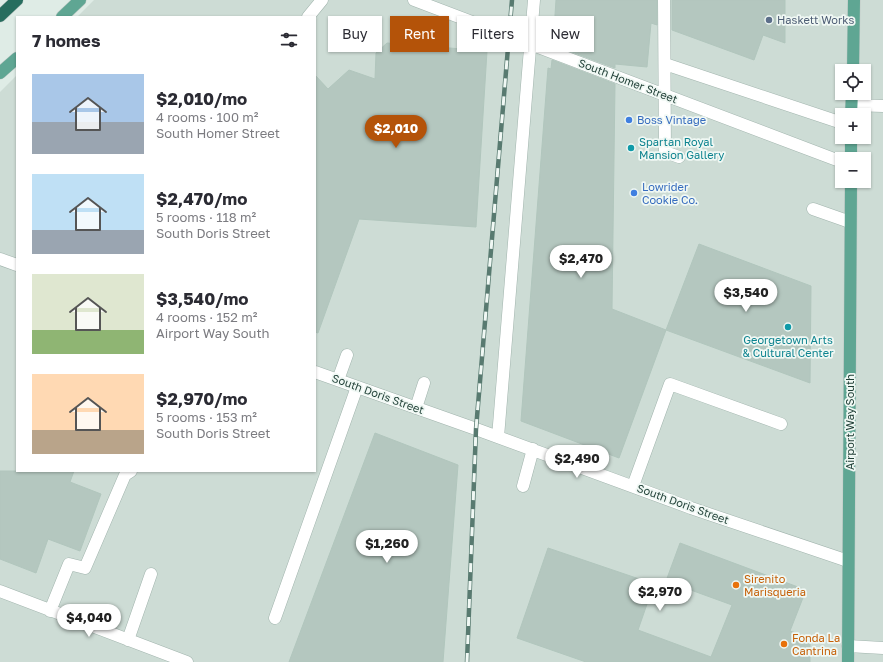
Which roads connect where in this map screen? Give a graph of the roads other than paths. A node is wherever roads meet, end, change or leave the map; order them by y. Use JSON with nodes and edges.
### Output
{"nodes":[{"id":1,"x":17,"y":0,"type":"edge"},
{"id":2,"x":80,"y":0,"type":"edge"},
{"id":3,"x":322,"y":0,"type":"edge"},
{"id":4,"x":414,"y":0,"type":"edge"},
{"id":5,"x":534,"y":0,"type":"edge"},
{"id":6,"x":664,"y":0,"type":"edge"},
{"id":7,"x":854,"y":0,"type":"edge"},
{"id":8,"x":0,"y":16,"type":"edge"},
{"id":9,"x":63,"y":16,"type":"edge"},
{"id":10,"x":309,"y":16,"type":"edge"},
{"id":11,"x":531,"y":44,"type":"junction"},
{"id":12,"x":16,"y":59,"type":"edge"},
{"id":13,"x":665,"y":64,"type":"junction"},
{"id":14,"x":852,"y":64,"type":"edge"},
{"id":15,"x":0,"y":73,"type":"edge"},
{"id":16,"x":665,"y":95,"type":"junction"},
{"id":17,"x":852,"y":104,"type":"edge"},
{"id":18,"x":883,"y":106,"type":"edge"},
{"id":19,"x":835,"y":121,"type":"edge"},
{"id":20,"x":679,"y":158,"type":"dead end"},
{"id":21,"x":835,"y":159,"type":"edge"},
{"id":22,"x":850,"y":188,"type":"edge"},
{"id":23,"x":813,"y":209,"type":"dead end"},
{"id":24,"x":850,"y":222,"type":"junction"},
{"id":25,"x":0,"y":259,"type":"edge"},
{"id":26,"x":16,"y":265,"type":"edge"},
{"id":27,"x":347,"y":355,"type":"dead end"},
{"id":28,"x":316,"y":372,"type":"edge"},
{"id":29,"x":338,"y":380,"type":"junction"},
{"id":30,"x":424,"y":383,"type":"dead end"},
{"id":31,"x":357,"y":386,"type":"junction"},
{"id":32,"x":416,"y":408,"type":"junction"},
{"id":33,"x":781,"y":424,"type":"dead end"},
{"id":34,"x":498,"y":437,"type":"junction"},
{"id":35,"x":533,"y":449,"type":"junction"},
{"id":36,"x":130,"y":472,"type":"edge"},
{"id":37,"x":523,"y":486,"type":"dead end"},
{"id":38,"x":633,"y":486,"type":"junction"},
{"id":39,"x":848,"y":561,"type":"junction"},
{"id":40,"x":151,"y":574,"type":"dead end"},
{"id":41,"x":0,"y":591,"type":"edge"},
{"id":42,"x":50,"y":610,"type":"junction"},
{"id":43,"x":275,"y":618,"type":"dead end"},
{"id":44,"x":128,"y":640,"type":"junction"},
{"id":45,"x":848,"y":646,"type":"junction"},
{"id":46,"x":883,"y":648,"type":"edge"},
{"id":47,"x":187,"y":662,"type":"edge"},
{"id":48,"x":848,"y":662,"type":"edge"}],
"edges":[{"from":1,"to":8,"type":"highway"},
{"from":2,"to":9,"type":"main road"},
{"from":3,"to":10,"type":"street"},
{"from":4,"to":11,"type":"street","name":"South Homer Street"},
{"from":5,"to":11,"type":"street"},
{"from":6,"to":13,"type":"street"},
{"from":7,"to":14,"type":"main road"},
{"from":11,"to":16,"type":"street","name":"South Homer Street"},
{"from":11,"to":34,"type":"street"},
{"from":12,"to":15,"type":"main road"},
{"from":13,"to":16,"type":"street"},
{"from":13,"to":19,"type":"street"},
{"from":16,"to":20,"type":"street"},
{"from":16,"to":21,"type":"street","name":"South Homer Street"},
{"from":17,"to":18,"type":"street"},
{"from":22,"to":24,"type":"main road","name":"Airport Way South"},
{"from":23,"to":24,"type":"street"},
{"from":24,"to":39,"type":"main road","name":"Airport Way South"},
{"from":25,"to":26,"type":"street"},
{"from":27,"to":29,"type":"street"},
{"from":28,"to":29,"type":"street","name":"South Doris Street"},
{"from":29,"to":31,"type":"street","name":"South Doris Street"},
{"from":30,"to":32,"type":"street"},
{"from":31,"to":32,"type":"street","name":"South Doris Street"},
{"from":31,"to":43,"type":"street"},
{"from":32,"to":34,"type":"street","name":"South Doris Street"},
{"from":33,"to":38,"type":"street"},
{"from":34,"to":35,"type":"street","name":"South Doris Street"},
{"from":35,"to":37,"type":"street"},
{"from":35,"to":38,"type":"street","name":"South Doris Street"},
{"from":36,"to":42,"type":"street"},
{"from":38,"to":39,"type":"street","name":"South Doris Street"},
{"from":39,"to":45,"type":"main road","name":"Airport Way South"},
{"from":40,"to":44,"type":"street"},
{"from":41,"to":42,"type":"street"},
{"from":42,"to":44,"type":"street"},
{"from":44,"to":47,"type":"street"},
{"from":45,"to":46,"type":"street"},
{"from":45,"to":48,"type":"main road","name":"Airport Way South"}]}
